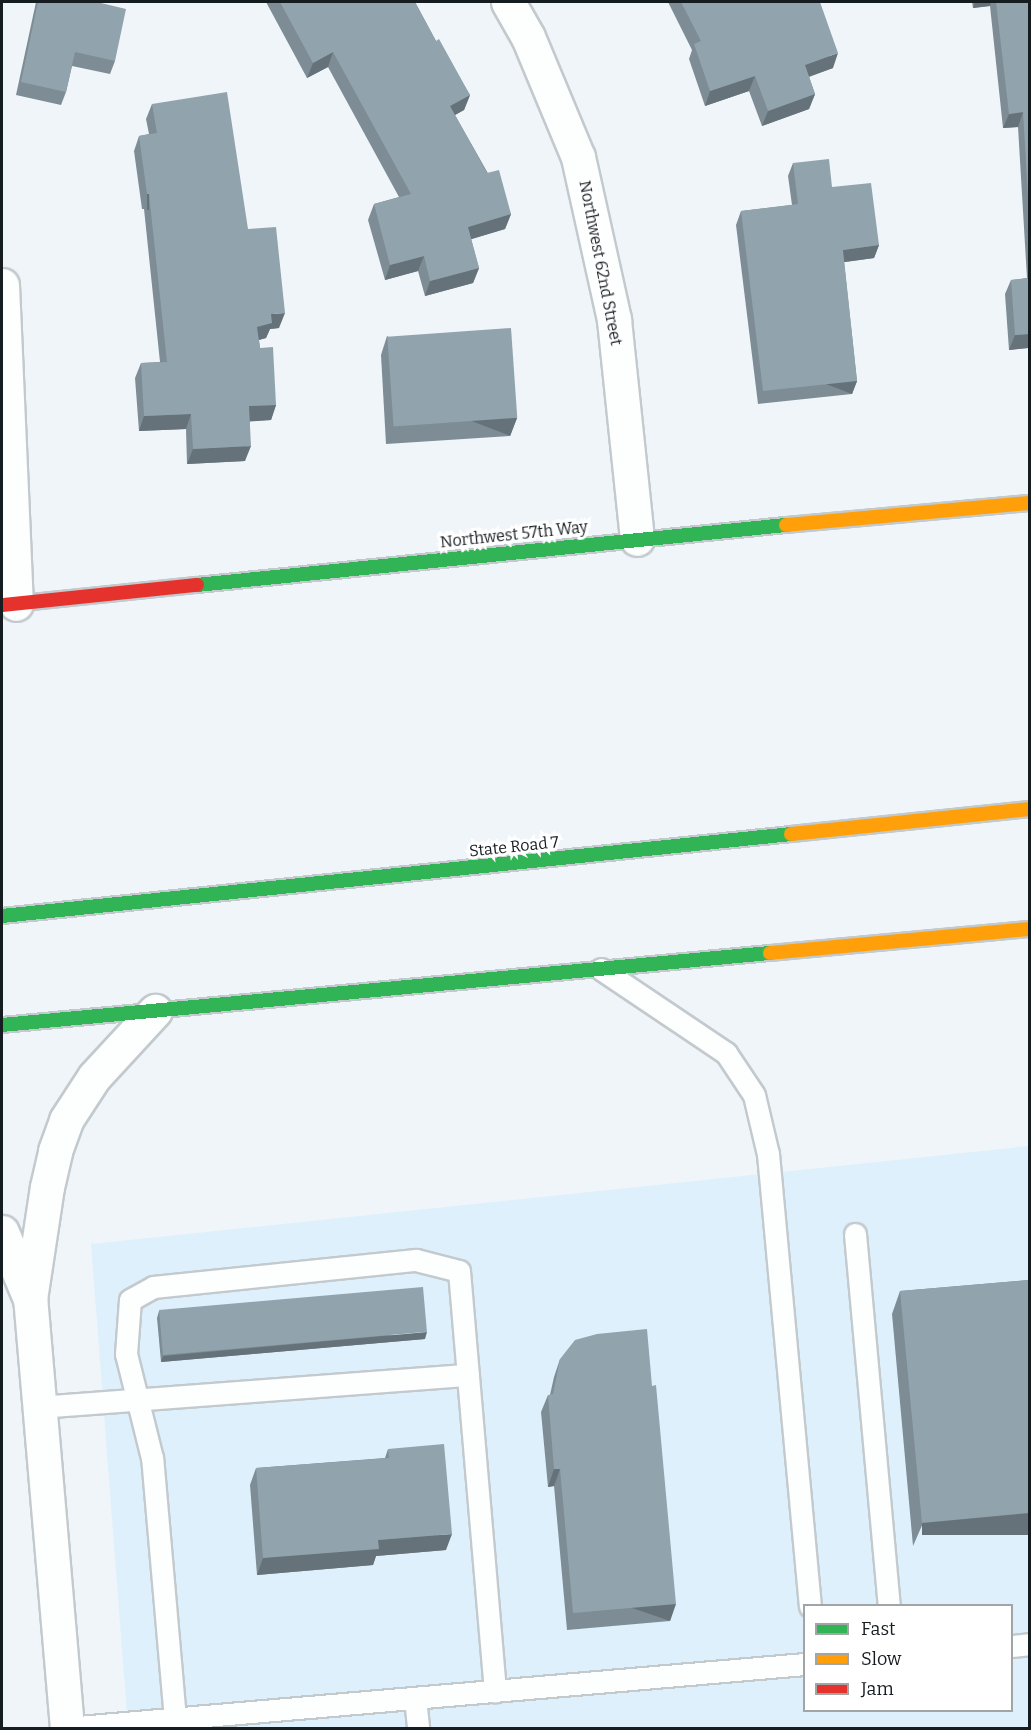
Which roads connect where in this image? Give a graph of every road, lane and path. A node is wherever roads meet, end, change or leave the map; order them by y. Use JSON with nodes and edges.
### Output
{"nodes":[{"id":1,"x":508,"y":2,"type":"edge"},
{"id":2,"x":2,"y":285,"type":"edge"},
{"id":3,"x":1029,"y":502,"type":"edge"},
{"id":4,"x":637,"y":539,"type":"junction"},
{"id":5,"x":9,"y":605,"type":"edge"},
{"id":6,"x":1029,"y":809,"type":"edge"},
{"id":7,"x":2,"y":916,"type":"edge"},
{"id":8,"x":1029,"y":929,"type":"edge"},
{"id":9,"x":601,"y":969,"type":"junction"},
{"id":10,"x":155,"y":1011,"type":"junction"},
{"id":11,"x":2,"y":1025,"type":"edge"},
{"id":12,"x":2,"y":1232,"type":"edge"},
{"id":13,"x":855,"y":1234,"type":"dead end"},
{"id":14,"x":30,"y":1299,"type":"junction"},
{"id":15,"x":468,"y":1376,"type":"junction"},
{"id":16,"x":137,"y":1400,"type":"junction"},
{"id":17,"x":39,"y":1407,"type":"junction"},
{"id":18,"x":810,"y":1604,"type":"edge"},
{"id":19,"x":889,"y":1604,"type":"edge"},
{"id":20,"x":1029,"y":1644,"type":"edge"},
{"id":21,"x":1013,"y":1646,"type":"edge"},
{"id":22,"x":803,"y":1664,"type":"edge"},
{"id":23,"x":495,"y":1691,"type":"junction"},
{"id":24,"x":415,"y":1698,"type":"junction"},
{"id":25,"x":175,"y":1719,"type":"junction"},
{"id":26,"x":67,"y":1728,"type":"edge"},
{"id":27,"x":418,"y":1728,"type":"edge"}],
"edges":[{"from":1,"to":4,"type":"street","name":"Northwest 62nd Street"},
{"from":2,"to":5,"type":"street"},
{"from":3,"to":4,"type":"main road","name":"Northwest 57th Way"},
{"from":4,"to":5,"type":"main road","name":"Northwest 57th Way"},
{"from":6,"to":7,"type":"main road","name":"State Road 7"},
{"from":8,"to":9,"type":"main road"},
{"from":9,"to":10,"type":"main road"},
{"from":9,"to":18,"type":"lane"},
{"from":10,"to":11,"type":"main road"},
{"from":10,"to":14,"type":"street"},
{"from":12,"to":14,"type":"street"},
{"from":13,"to":19,"type":"lane"},
{"from":14,"to":17,"type":"street"},
{"from":15,"to":16,"type":"lane"},
{"from":15,"to":16,"type":"lane"},
{"from":15,"to":23,"type":"lane"},
{"from":16,"to":17,"type":"lane"},
{"from":16,"to":25,"type":"lane"},
{"from":17,"to":26,"type":"street"},
{"from":20,"to":21,"type":"lane"},
{"from":22,"to":23,"type":"lane"},
{"from":23,"to":24,"type":"lane"},
{"from":24,"to":25,"type":"lane"},
{"from":24,"to":27,"type":"lane"},
{"from":25,"to":26,"type":"lane"}]}
